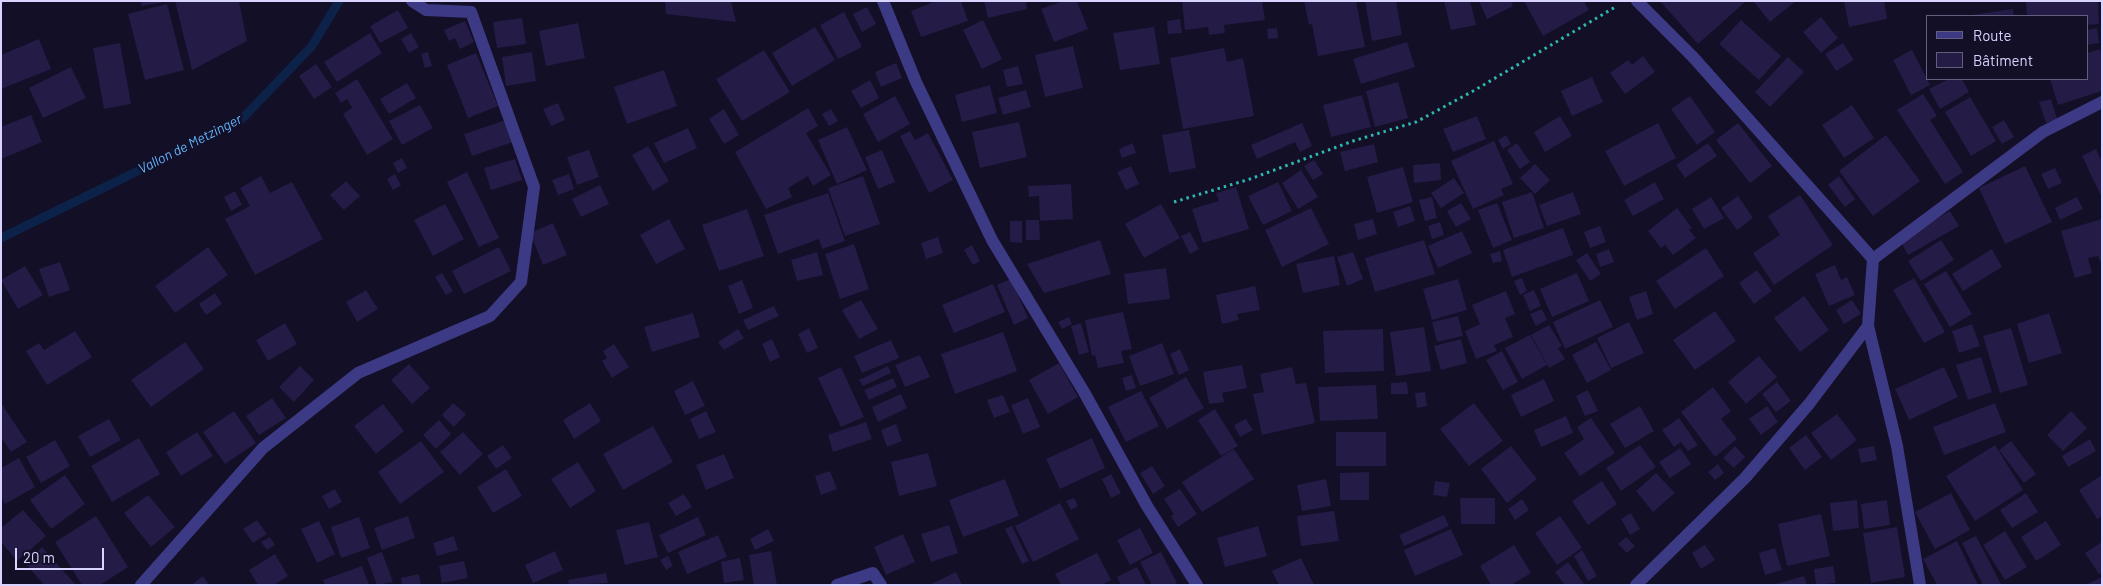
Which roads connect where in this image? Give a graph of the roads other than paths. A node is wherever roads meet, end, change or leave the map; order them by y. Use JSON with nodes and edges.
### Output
{"nodes":[{"id":1,"x":412,"y":1,"type":"edge"},
{"id":2,"x":883,"y":1,"type":"edge"},
{"id":3,"x":1637,"y":1,"type":"edge"},
{"id":4,"x":2102,"y":102,"type":"edge"},
{"id":5,"x":1874,"y":258,"type":"junction"},
{"id":6,"x":1868,"y":326,"type":"junction"},
{"id":7,"x":141,"y":585,"type":"edge"},
{"id":8,"x":837,"y":585,"type":"edge"},
{"id":9,"x":881,"y":585,"type":"edge"},
{"id":10,"x":1197,"y":585,"type":"edge"},
{"id":11,"x":1636,"y":585,"type":"edge"},
{"id":12,"x":1920,"y":585,"type":"edge"}],
"edges":[{"from":1,"to":7,"type":"street"},
{"from":2,"to":10,"type":"street"},
{"from":3,"to":5,"type":"street"},
{"from":4,"to":5,"type":"street"},
{"from":5,"to":6,"type":"street"},
{"from":6,"to":11,"type":"street"},
{"from":6,"to":12,"type":"street"},
{"from":8,"to":9,"type":"street"}]}
